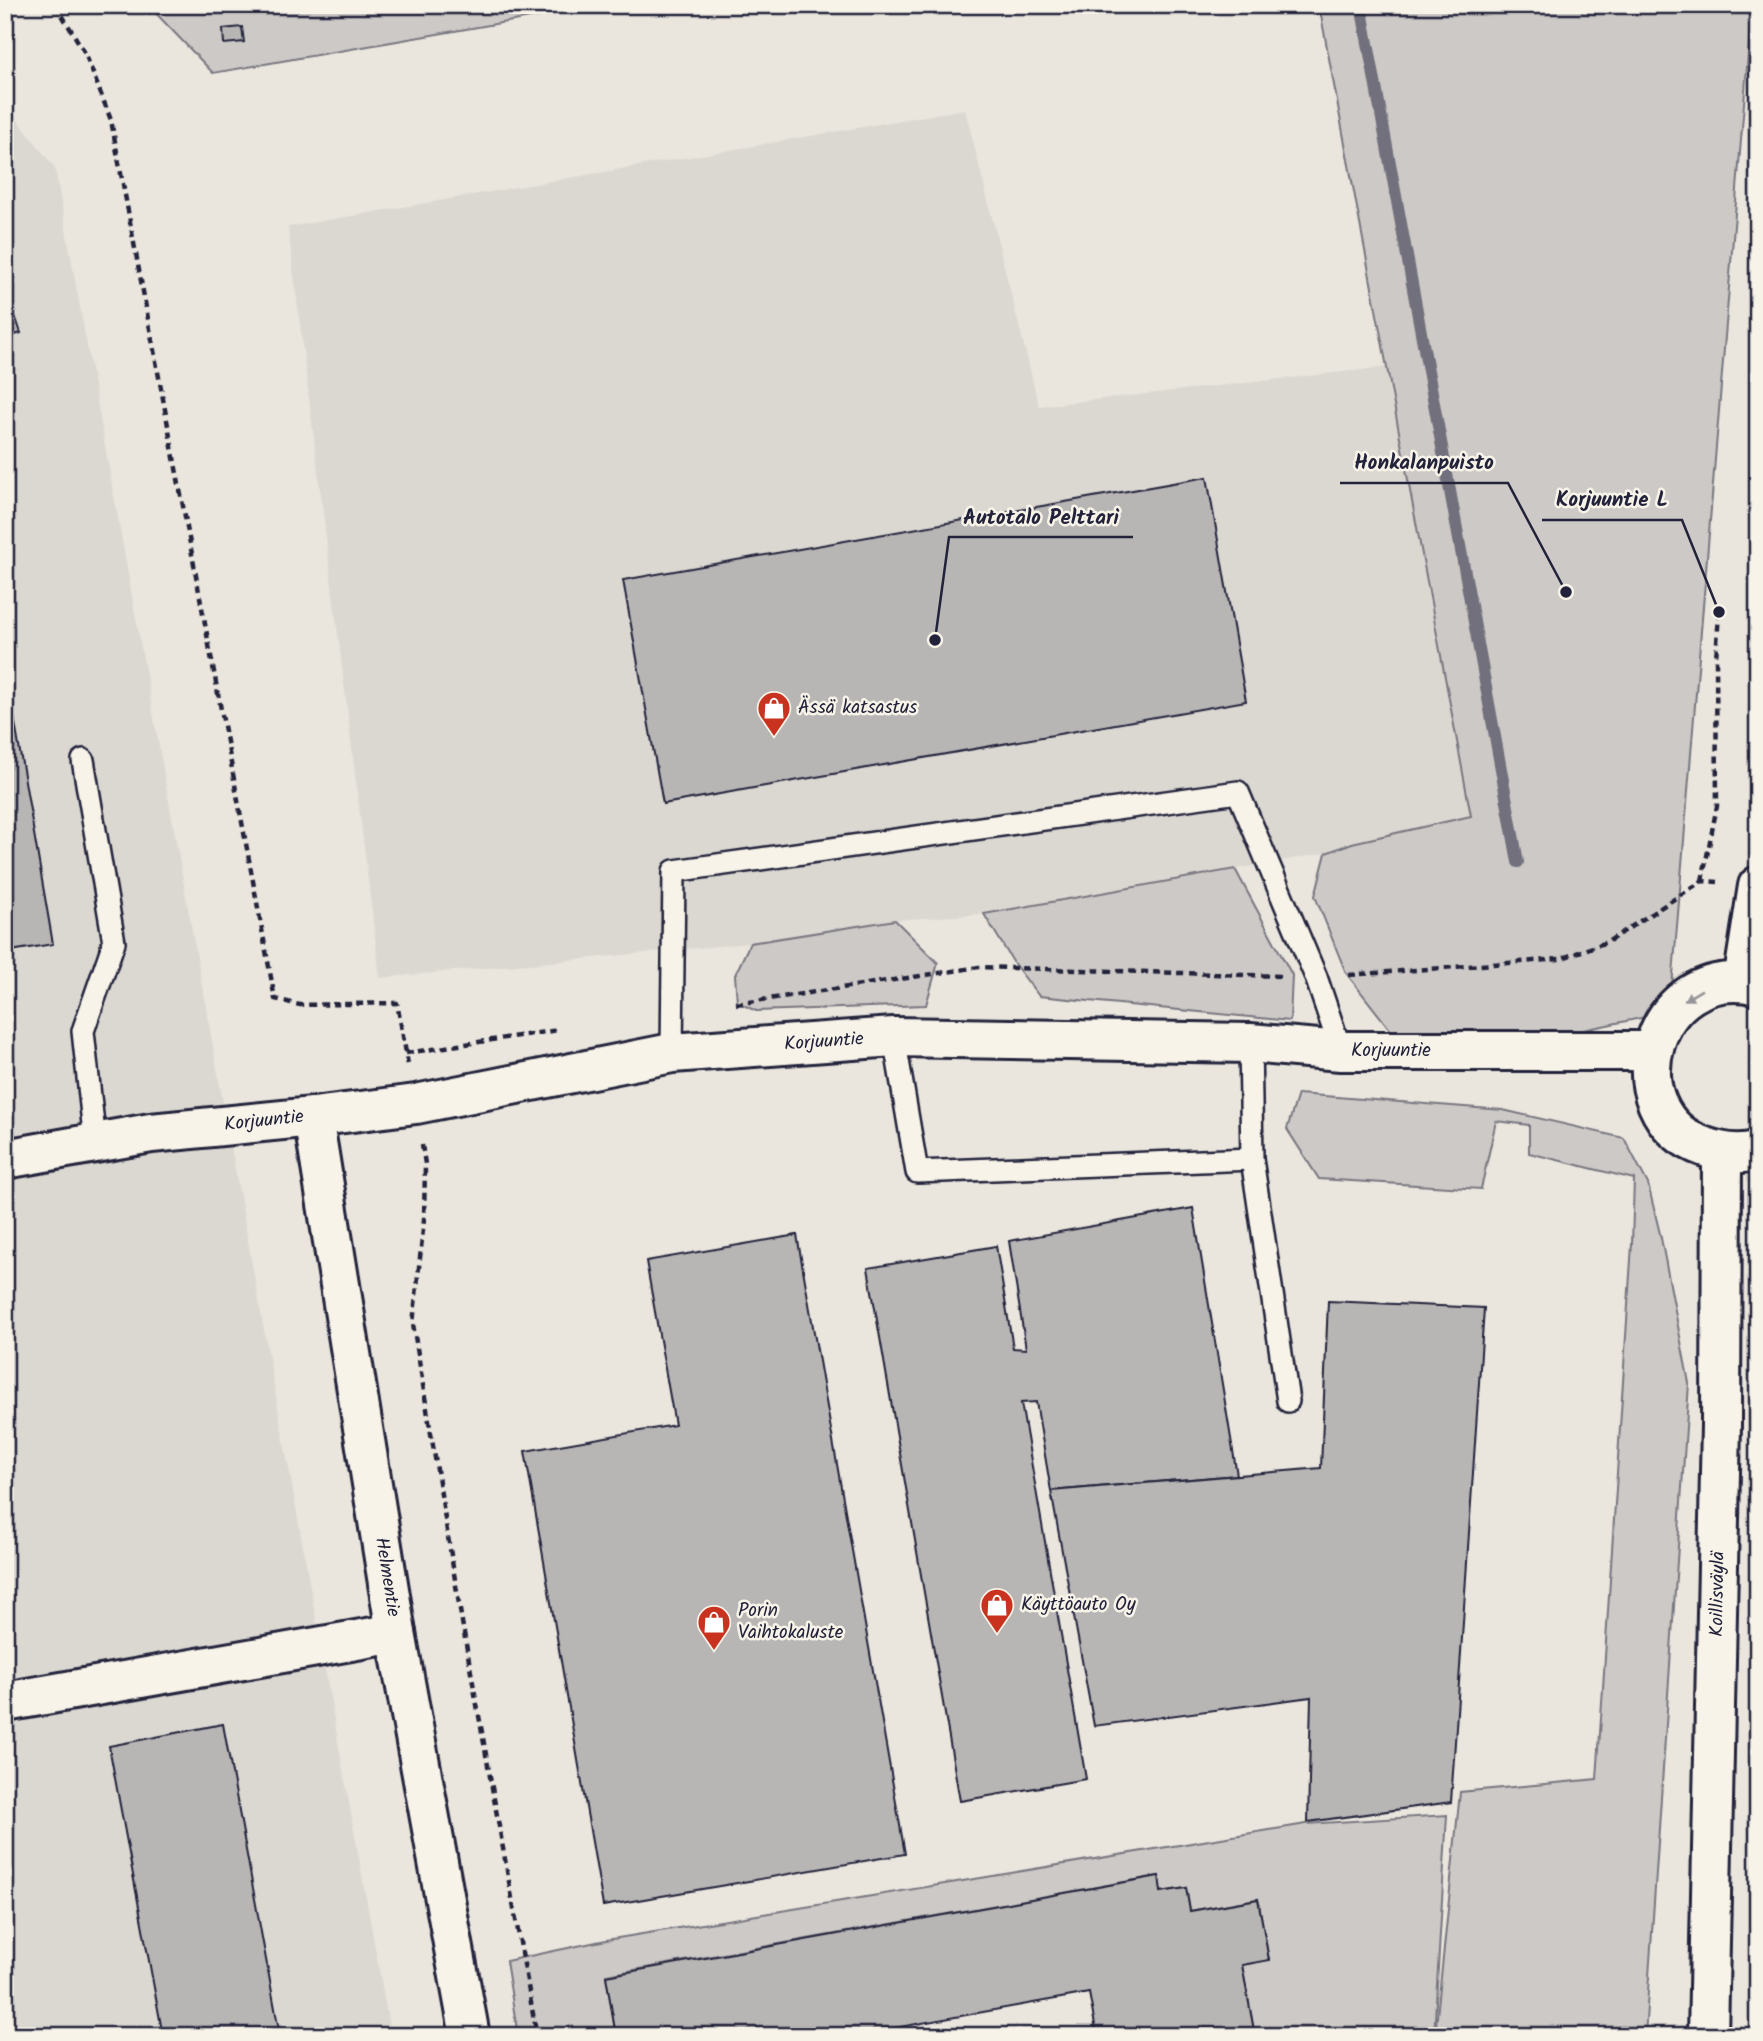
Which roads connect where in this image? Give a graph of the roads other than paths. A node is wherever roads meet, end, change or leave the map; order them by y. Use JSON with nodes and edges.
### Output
{"nodes":[{"id":1,"x":83,"y":760,"type":"dead end"},
{"id":2,"x":1744,"y":884,"type":"edge"},
{"id":3,"x":1750,"y":984,"type":"edge"},
{"id":4,"x":894,"y":1037,"type":"junction"},
{"id":5,"x":1250,"y":1043,"type":"junction"},
{"id":6,"x":1341,"y":1051,"type":"junction"},
{"id":7,"x":1652,"y":1051,"type":"junction"},
{"id":8,"x":672,"y":1054,"type":"junction"},
{"id":9,"x":313,"y":1117,"type":"junction"},
{"id":10,"x":95,"y":1143,"type":"junction"},
{"id":11,"x":1740,"y":1152,"type":"edge"},
{"id":12,"x":5,"y":1159,"type":"edge"},
{"id":13,"x":1252,"y":1159,"type":"junction"},
{"id":14,"x":1288,"y":1401,"type":"dead end"},
{"id":15,"x":396,"y":1633,"type":"junction"},
{"id":16,"x":5,"y":1702,"type":"edge"},
{"id":17,"x":470,"y":2036,"type":"edge"},
{"id":18,"x":1709,"y":2036,"type":"edge"}],
"edges":[{"from":1,"to":10,"type":"lane"},
{"from":2,"to":3,"type":"street"},
{"from":3,"to":7,"type":"street","one_way":true},
{"from":4,"to":5,"type":"street","name":"Korjuuntie"},
{"from":4,"to":8,"type":"street","name":"Korjuuntie"},
{"from":4,"to":13,"type":"lane"},
{"from":5,"to":6,"type":"street","name":"Korjuuntie"},
{"from":5,"to":13,"type":"lane"},
{"from":6,"to":7,"type":"street","name":"Korjuuntie"},
{"from":6,"to":8,"type":"lane"},
{"from":7,"to":11,"type":"street"},
{"from":8,"to":9,"type":"street","name":"Korjuuntie"},
{"from":9,"to":10,"type":"street","name":"Korjuuntie"},
{"from":9,"to":15,"type":"street","name":"Helmentie"},
{"from":10,"to":12,"type":"street","name":"Korjuuntie"},
{"from":11,"to":18,"type":"street","name":"Koillisväylä"},
{"from":13,"to":14,"type":"lane"},
{"from":15,"to":16,"type":"street"},
{"from":15,"to":17,"type":"street","name":"Helmentie"}]}
